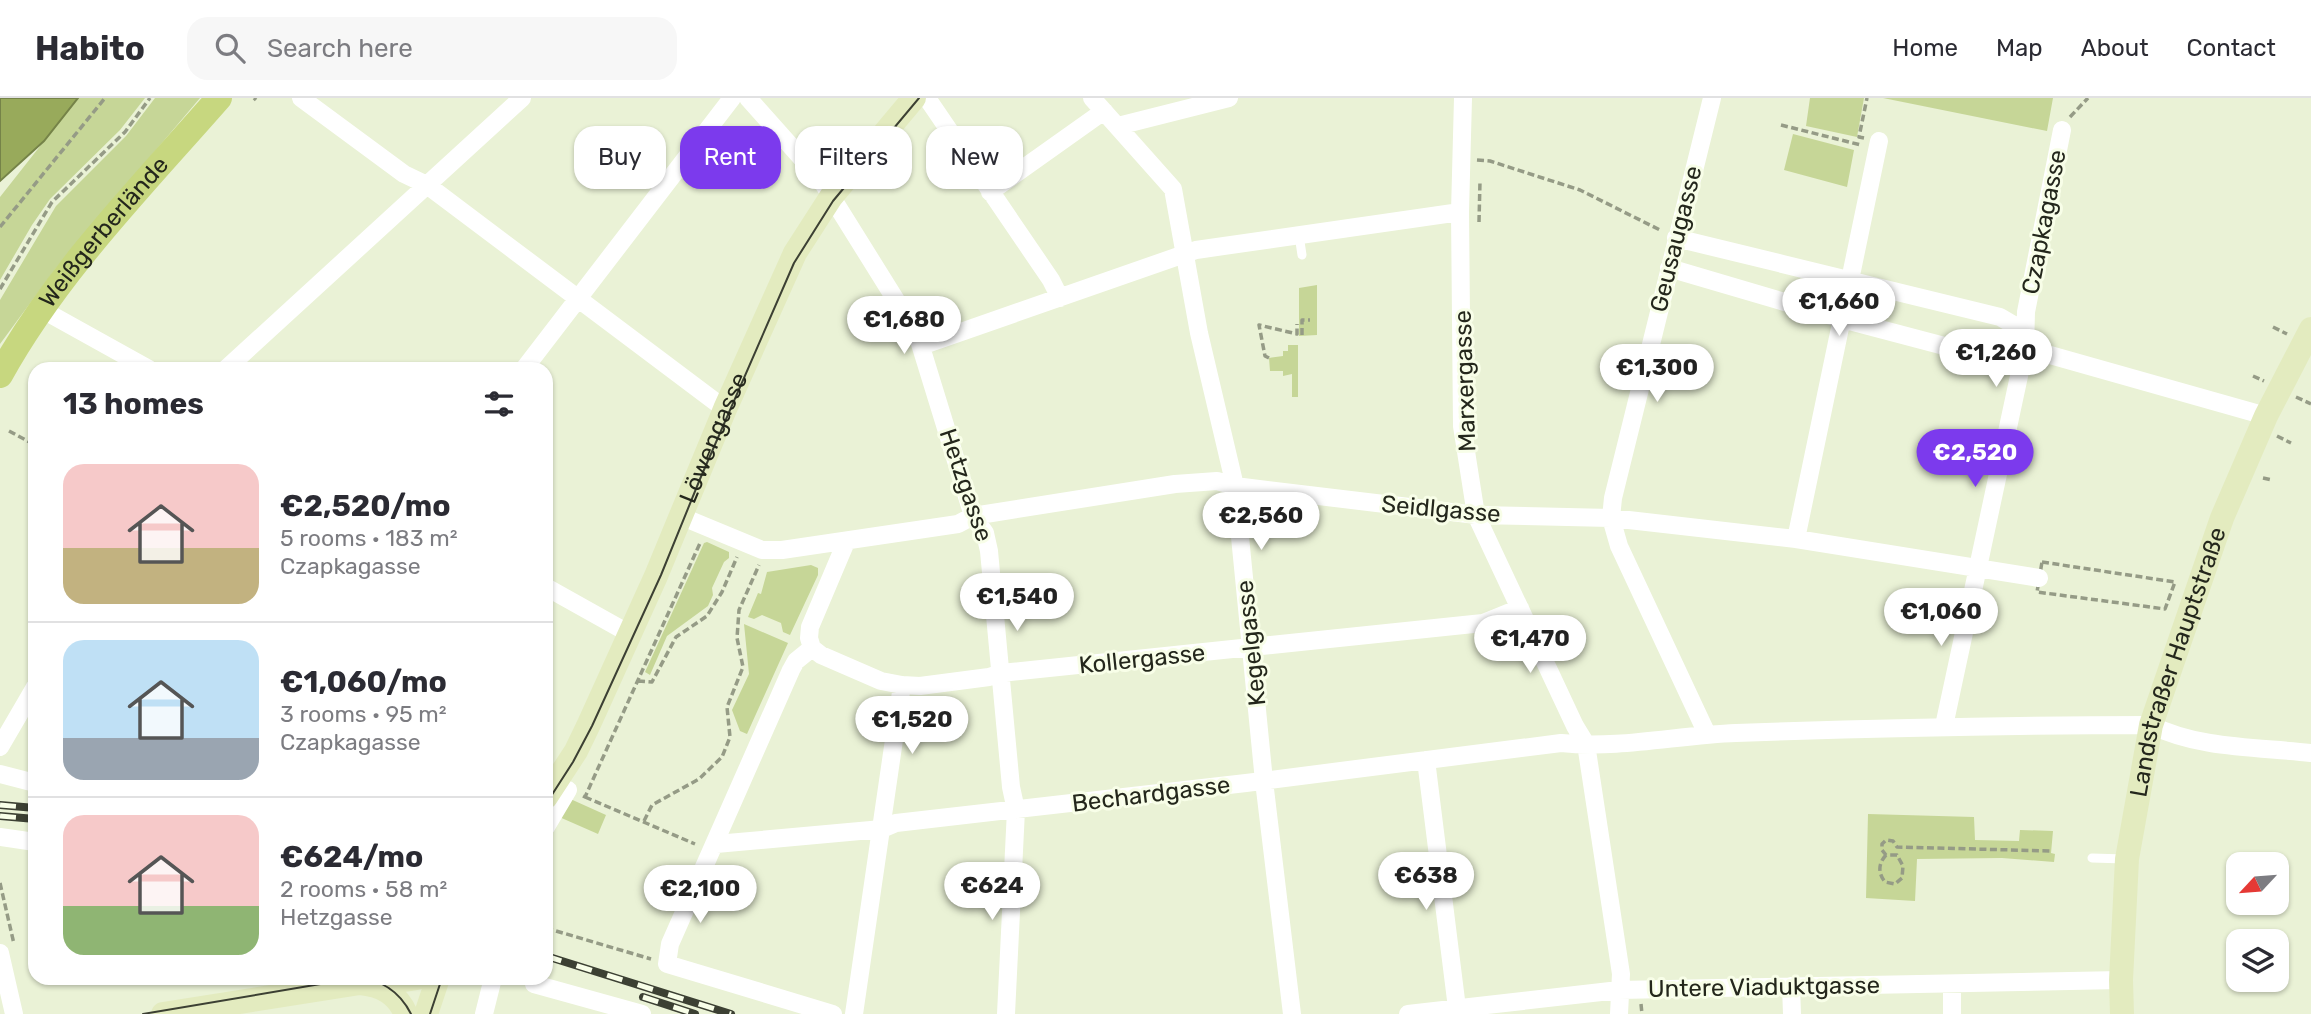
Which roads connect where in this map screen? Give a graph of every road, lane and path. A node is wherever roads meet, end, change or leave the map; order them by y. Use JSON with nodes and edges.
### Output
{"nodes":[{"id":1,"x":105,"y":98,"type":"edge"},
{"id":2,"x":150,"y":98,"type":"edge"},
{"id":3,"x":219,"y":98,"type":"edge"},
{"id":4,"x":301,"y":98,"type":"edge"},
{"id":5,"x":522,"y":98,"type":"edge"},
{"id":6,"x":732,"y":98,"type":"edge"},
{"id":7,"x":748,"y":98,"type":"edge"},
{"id":8,"x":914,"y":98,"type":"edge"},
{"id":9,"x":927,"y":98,"type":"edge"},
{"id":10,"x":1229,"y":98,"type":"edge"},
{"id":11,"x":1463,"y":98,"type":"edge"},
{"id":12,"x":1712,"y":98,"type":"edge"},
{"id":13,"x":1867,"y":98,"type":"edge"},
{"id":14,"x":2088,"y":98,"type":"edge"},
{"id":15,"x":1098,"y":104,"type":"edge"},
{"id":16,"x":1781,"y":125,"type":"dead end"},
{"id":17,"x":1118,"y":126,"type":"junction"},
{"id":18,"x":2062,"y":130,"type":"joint"},
{"id":19,"x":1879,"y":141,"type":"joint"},
{"id":20,"x":1855,"y":144,"type":"dead end"},
{"id":21,"x":1461,"y":159,"type":"junction"},
{"id":22,"x":1480,"y":160,"type":"junction"},
{"id":23,"x":427,"y":186,"type":"junction"},
{"id":24,"x":990,"y":192,"type":"junction"},
{"id":25,"x":831,"y":197,"type":"junction"},
{"id":26,"x":1460,"y":212,"type":"junction"},
{"id":27,"x":1479,"y":225,"type":"dead end"},
{"id":28,"x":0,"y":227,"type":"edge"},
{"id":29,"x":1299,"y":235,"type":"junction"},
{"id":30,"x":1676,"y":238,"type":"junction"},
{"id":31,"x":1185,"y":254,"type":"junction"},
{"id":32,"x":1302,"y":255,"type":"dead end"},
{"id":33,"x":1669,"y":268,"type":"junction"},
{"id":34,"x":1850,"y":281,"type":"junction"},
{"id":35,"x":0,"y":289,"type":"edge"},
{"id":36,"x":1060,"y":298,"type":"junction"},
{"id":37,"x":578,"y":299,"type":"junction"},
{"id":38,"x":41,"y":309,"type":"junction"},
{"id":39,"x":1843,"y":319,"type":"junction"},
{"id":40,"x":1310,"y":320,"type":"dead end"},
{"id":41,"x":1297,"y":324,"type":"dead end"},
{"id":42,"x":2273,"y":327,"type":"dead end"},
{"id":43,"x":2302,"y":333,"type":"edge"},
{"id":44,"x":1302,"y":335,"type":"dead end"},
{"id":45,"x":921,"y":346,"type":"junction"},
{"id":46,"x":2025,"y":348,"type":"junction"},
{"id":47,"x":1269,"y":358,"type":"dead end"},
{"id":48,"x":136,"y":362,"type":"edge"},
{"id":49,"x":234,"y":362,"type":"edge"},
{"id":50,"x":529,"y":362,"type":"edge"},
{"id":51,"x":2020,"y":366,"type":"junction"},
{"id":52,"x":0,"y":374,"type":"edge"},
{"id":53,"x":2291,"y":395,"type":"dead end"},
{"id":54,"x":2311,"y":404,"type":"edge"},
{"id":55,"x":725,"y":409,"type":"junction"},
{"id":56,"x":2271,"y":426,"type":"junction"},
{"id":57,"x":9,"y":431,"type":"dead end"},
{"id":58,"x":28,"y":441,"type":"edge"},
{"id":59,"x":2291,"y":443,"type":"dead end"},
{"id":60,"x":2262,"y":480,"type":"dead end"},
{"id":61,"x":2272,"y":480,"type":"dead end"},
{"id":62,"x":1235,"y":486,"type":"junction"},
{"id":63,"x":1476,"y":515,"type":"junction"},
{"id":64,"x":680,"y":516,"type":"junction"},
{"id":65,"x":973,"y":516,"type":"junction"},
{"id":66,"x":1611,"y":518,"type":"junction"},
{"id":67,"x":709,"y":538,"type":"dead end"},
{"id":68,"x":1796,"y":539,"type":"junction"},
{"id":69,"x":846,"y":542,"type":"junction"},
{"id":70,"x":740,"y":553,"type":"dead end"},
{"id":71,"x":760,"y":562,"type":"dead end"},
{"id":72,"x":1978,"y":568,"type":"junction"},
{"id":73,"x":2039,"y":578,"type":"junction"},
{"id":74,"x":553,"y":591,"type":"edge"},
{"id":75,"x":1520,"y":608,"type":"junction"},
{"id":76,"x":630,"y":634,"type":"junction"},
{"id":77,"x":812,"y":648,"type":"junction"},
{"id":78,"x":1251,"y":648,"type":"junction"},
{"id":79,"x":1001,"y":673,"type":"junction"},
{"id":80,"x":638,"y":681,"type":"junction"},
{"id":81,"x":902,"y":685,"type":"junction"},
{"id":82,"x":28,"y":699,"type":"edge"},
{"id":83,"x":2151,"y":725,"type":"junction"},
{"id":84,"x":1944,"y":726,"type":"junction"},
{"id":85,"x":1707,"y":734,"type":"junction"},
{"id":86,"x":1586,"y":744,"type":"junction"},
{"id":87,"x":0,"y":747,"type":"edge"},
{"id":88,"x":2311,"y":753,"type":"edge"},
{"id":89,"x":1426,"y":760,"type":"junction"},
{"id":90,"x":0,"y":774,"type":"edge"},
{"id":91,"x":28,"y":781,"type":"edge"},
{"id":92,"x":1265,"y":781,"type":"junction"},
{"id":93,"x":557,"y":793,"type":"edge"},
{"id":94,"x":585,"y":797,"type":"junction"},
{"id":95,"x":1016,"y":810,"type":"junction"},
{"id":96,"x":644,"y":821,"type":"junction"},
{"id":97,"x":882,"y":829,"type":"junction"},
{"id":98,"x":0,"y":837,"type":"edge"},
{"id":99,"x":28,"y":841,"type":"edge"},
{"id":100,"x":708,"y":845,"type":"junction"},
{"id":101,"x":1898,"y":847,"type":"junction"},
{"id":102,"x":2051,"y":851,"type":"dead end"},
{"id":103,"x":1886,"y":855,"type":"junction"},
{"id":104,"x":1893,"y":855,"type":"junction"},
{"id":105,"x":2092,"y":858,"type":"dead end"},
{"id":106,"x":2127,"y":859,"type":"junction"},
{"id":107,"x":553,"y":930,"type":"edge"},
{"id":108,"x":0,"y":953,"type":"edge"},
{"id":109,"x":667,"y":964,"type":"junction"},
{"id":110,"x":2121,"y":980,"type":"junction"},
{"id":111,"x":1952,"y":984,"type":"junction"},
{"id":112,"x":342,"y":985,"type":"edge"},
{"id":113,"x":368,"y":985,"type":"edge"},
{"id":114,"x":436,"y":985,"type":"edge"},
{"id":115,"x":491,"y":985,"type":"edge"},
{"id":116,"x":538,"y":985,"type":"edge"},
{"id":117,"x":1791,"y":986,"type":"junction"},
{"id":118,"x":1619,"y":990,"type":"junction"},
{"id":119,"x":1457,"y":1008,"type":"junction"},
{"id":120,"x":14,"y":1014,"type":"edge"},
{"id":121,"x":163,"y":1014,"type":"edge"},
{"id":122,"x":407,"y":1014,"type":"edge"},
{"id":123,"x":426,"y":1014,"type":"edge"},
{"id":124,"x":484,"y":1014,"type":"edge"},
{"id":125,"x":642,"y":1014,"type":"edge"},
{"id":126,"x":833,"y":1014,"type":"edge"},
{"id":127,"x":854,"y":1014,"type":"edge"},
{"id":128,"x":1006,"y":1014,"type":"edge"},
{"id":129,"x":1293,"y":1014,"type":"edge"},
{"id":130,"x":1408,"y":1014,"type":"edge"},
{"id":131,"x":1619,"y":1014,"type":"edge"},
{"id":132,"x":1792,"y":1014,"type":"edge"},
{"id":133,"x":1952,"y":1014,"type":"edge"},
{"id":134,"x":2122,"y":1014,"type":"edge"}],
"edges":[{"from":1,"to":28,"type":"path"},
{"from":2,"to":35,"type":"path"},
{"from":3,"to":38,"type":"main road","name":"Weißgerberlände"},
{"from":4,"to":23,"type":"street"},
{"from":5,"to":23,"type":"street"},
{"from":6,"to":37,"type":"street"},
{"from":7,"to":25,"type":"street","name":"Hetzgasse"},
{"from":8,"to":25,"type":"street","name":"Löwengasse"},
{"from":9,"to":24,"type":"street"},
{"from":10,"to":17,"type":"street"},
{"from":11,"to":21,"type":"street","name":"Marxergasse"},
{"from":12,"to":30,"type":"street","name":"Geusaugasse"},
{"from":13,"to":19,"type":"path"},
{"from":14,"to":18,"type":"path"},
{"from":15,"to":17,"type":"street","name":"Kegelgasse"},
{"from":15,"to":24,"type":"street"},
{"from":16,"to":20,"type":"path"},
{"from":17,"to":31,"type":"street","name":"Kegelgasse"},
{"from":18,"to":46,"type":"street","name":"Czapkagasse"},
{"from":19,"to":34,"type":"street"},
{"from":21,"to":22,"type":"path"},
{"from":21,"to":26,"type":"street","name":"Marxergasse"},
{"from":22,"to":27,"type":"path"},
{"from":22,"to":30,"type":"path"},
{"from":23,"to":37,"type":"street"},
{"from":23,"to":49,"type":"street"},
{"from":24,"to":36,"type":"street"},
{"from":25,"to":45,"type":"street","name":"Hetzgasse"},
{"from":25,"to":55,"type":"street","name":"Löwengasse"},
{"from":26,"to":29,"type":"street"},
{"from":26,"to":63,"type":"street","name":"Marxergasse"},
{"from":29,"to":31,"type":"street"},
{"from":29,"to":32,"type":"lane"},
{"from":30,"to":33,"type":"street","name":"Geusaugasse"},
{"from":30,"to":34,"type":"street"},
{"from":31,"to":36,"type":"street"},
{"from":31,"to":62,"type":"street","name":"Kegelgasse"},
{"from":33,"to":39,"type":"street"},
{"from":33,"to":66,"type":"street","name":"Geusaugasse"},
{"from":34,"to":39,"type":"street"},
{"from":34,"to":46,"type":"street"},
{"from":36,"to":45,"type":"street"},
{"from":37,"to":50,"type":"street"},
{"from":37,"to":55,"type":"street"},
{"from":38,"to":48,"type":"street"},
{"from":38,"to":52,"type":"main road","name":"Weißgerberlände"},
{"from":39,"to":51,"type":"street"},
{"from":39,"to":68,"type":"street"},
{"from":40,"to":44,"type":"path"},
{"from":41,"to":47,"type":"path"},
{"from":42,"to":43,"type":"path"},
{"from":43,"to":56,"type":"street","name":"Landstraßer Hauptstraße"},
{"from":45,"to":65,"type":"street","name":"Hetzgasse"},
{"from":46,"to":51,"type":"street","name":"Czapkagasse"},
{"from":46,"to":56,"type":"street"},
{"from":51,"to":72,"type":"street","name":"Czapkagasse"},
{"from":53,"to":54,"type":"path"},
{"from":55,"to":64,"type":"street","name":"Löwengasse"},
{"from":56,"to":59,"type":"path"},
{"from":56,"to":83,"type":"street","name":"Landstraßer Hauptstraße"},
{"from":57,"to":58,"type":"path"},
{"from":60,"to":61,"type":"path"},
{"from":62,"to":63,"type":"street","name":"Seidlgasse"},
{"from":62,"to":65,"type":"street","name":"Seidlgasse"},
{"from":62,"to":78,"type":"street","name":"Kegelgasse"},
{"from":63,"to":66,"type":"street","name":"Seidlgasse"},
{"from":63,"to":75,"type":"street","name":"Marxergasse"},
{"from":64,"to":69,"type":"street","name":"Seidlgasse"},
{"from":64,"to":76,"type":"street","name":"Löwengasse"},
{"from":65,"to":69,"type":"street","name":"Seidlgasse"},
{"from":65,"to":79,"type":"street","name":"Hetzgasse"},
{"from":66,"to":68,"type":"street","name":"Seidlgasse"},
{"from":66,"to":85,"type":"street","name":"Geusaugasse"},
{"from":67,"to":80,"type":"path"},
{"from":68,"to":72,"type":"street","name":"Seidlgasse"},
{"from":69,"to":77,"type":"street"},
{"from":70,"to":80,"type":"path"},
{"from":71,"to":96,"type":"path"},
{"from":72,"to":73,"type":"street","name":"Seidlgasse"},
{"from":72,"to":84,"type":"street","name":"Czapkagasse"},
{"from":73,"to":73,"type":"path"},
{"from":74,"to":76,"type":"street"},
{"from":75,"to":78,"type":"street","name":"Kollergasse"},
{"from":75,"to":86,"type":"street","name":"Marxergasse"},
{"from":76,"to":93,"type":"street","name":"Löwengasse"},
{"from":77,"to":81,"type":"street","name":"Kollergasse"},
{"from":77,"to":100,"type":"street"},
{"from":78,"to":79,"type":"street","name":"Kollergasse"},
{"from":78,"to":92,"type":"street","name":"Kegelgasse"},
{"from":79,"to":81,"type":"street","name":"Kollergasse"},
{"from":79,"to":95,"type":"street","name":"Hetzgasse"},
{"from":80,"to":94,"type":"path"},
{"from":81,"to":97,"type":"street"},
{"from":82,"to":87,"type":"street"},
{"from":83,"to":84,"type":"street","name":"Bechardgasse"},
{"from":83,"to":88,"type":"street"},
{"from":83,"to":106,"type":"street","name":"Landstraßer Hauptstraße"},
{"from":84,"to":85,"type":"street","name":"Bechardgasse"},
{"from":85,"to":86,"type":"street","name":"Bechardgasse"},
{"from":86,"to":89,"type":"street","name":"Bechardgasse"},
{"from":86,"to":118,"type":"street","name":"Marxergasse"},
{"from":89,"to":92,"type":"street","name":"Bechardgasse"},
{"from":89,"to":119,"type":"street"},
{"from":90,"to":91,"type":"street"},
{"from":92,"to":95,"type":"street","name":"Bechardgasse"},
{"from":92,"to":129,"type":"street","name":"Kegelgasse"},
{"from":93,"to":94,"type":"path"},
{"from":94,"to":96,"type":"path"},
{"from":95,"to":97,"type":"street","name":"Bechardgasse"},
{"from":95,"to":128,"type":"street","name":"Hetzgasse"},
{"from":96,"to":100,"type":"path"},
{"from":97,"to":100,"type":"street","name":"Bechardgasse"},
{"from":97,"to":127,"type":"street"},
{"from":98,"to":99,"type":"street"},
{"from":100,"to":109,"type":"street"},
{"from":101,"to":102,"type":"path"},
{"from":101,"to":103,"type":"path"},
{"from":101,"to":104,"type":"path"},
{"from":103,"to":104,"type":"path"},
{"from":103,"to":104,"type":"path"},
{"from":105,"to":106,"type":"lane"},
{"from":106,"to":110,"type":"street","name":"Landstraßer Hauptstraße"},
{"from":107,"to":109,"type":"path"},
{"from":108,"to":120,"type":"street"},
{"from":109,"to":126,"type":"street"},
{"from":110,"to":111,"type":"street","name":"Untere Viaduktgasse"},
{"from":110,"to":134,"type":"street","name":"Landstraßer Hauptstraße"},
{"from":111,"to":117,"type":"street","name":"Untere Viaduktgasse"},
{"from":111,"to":133,"type":"street"},
{"from":112,"to":121,"type":"street"},
{"from":113,"to":122,"type":"street"},
{"from":114,"to":123,"type":"street"},
{"from":115,"to":124,"type":"street"},
{"from":116,"to":125,"type":"street"},
{"from":117,"to":118,"type":"street","name":"Untere Viaduktgasse"},
{"from":117,"to":132,"type":"street"},
{"from":118,"to":119,"type":"street","name":"Untere Viaduktgasse"},
{"from":118,"to":131,"type":"street","name":"Marxergasse"},
{"from":119,"to":130,"type":"street","name":"Untere Viaduktgasse"}]}
